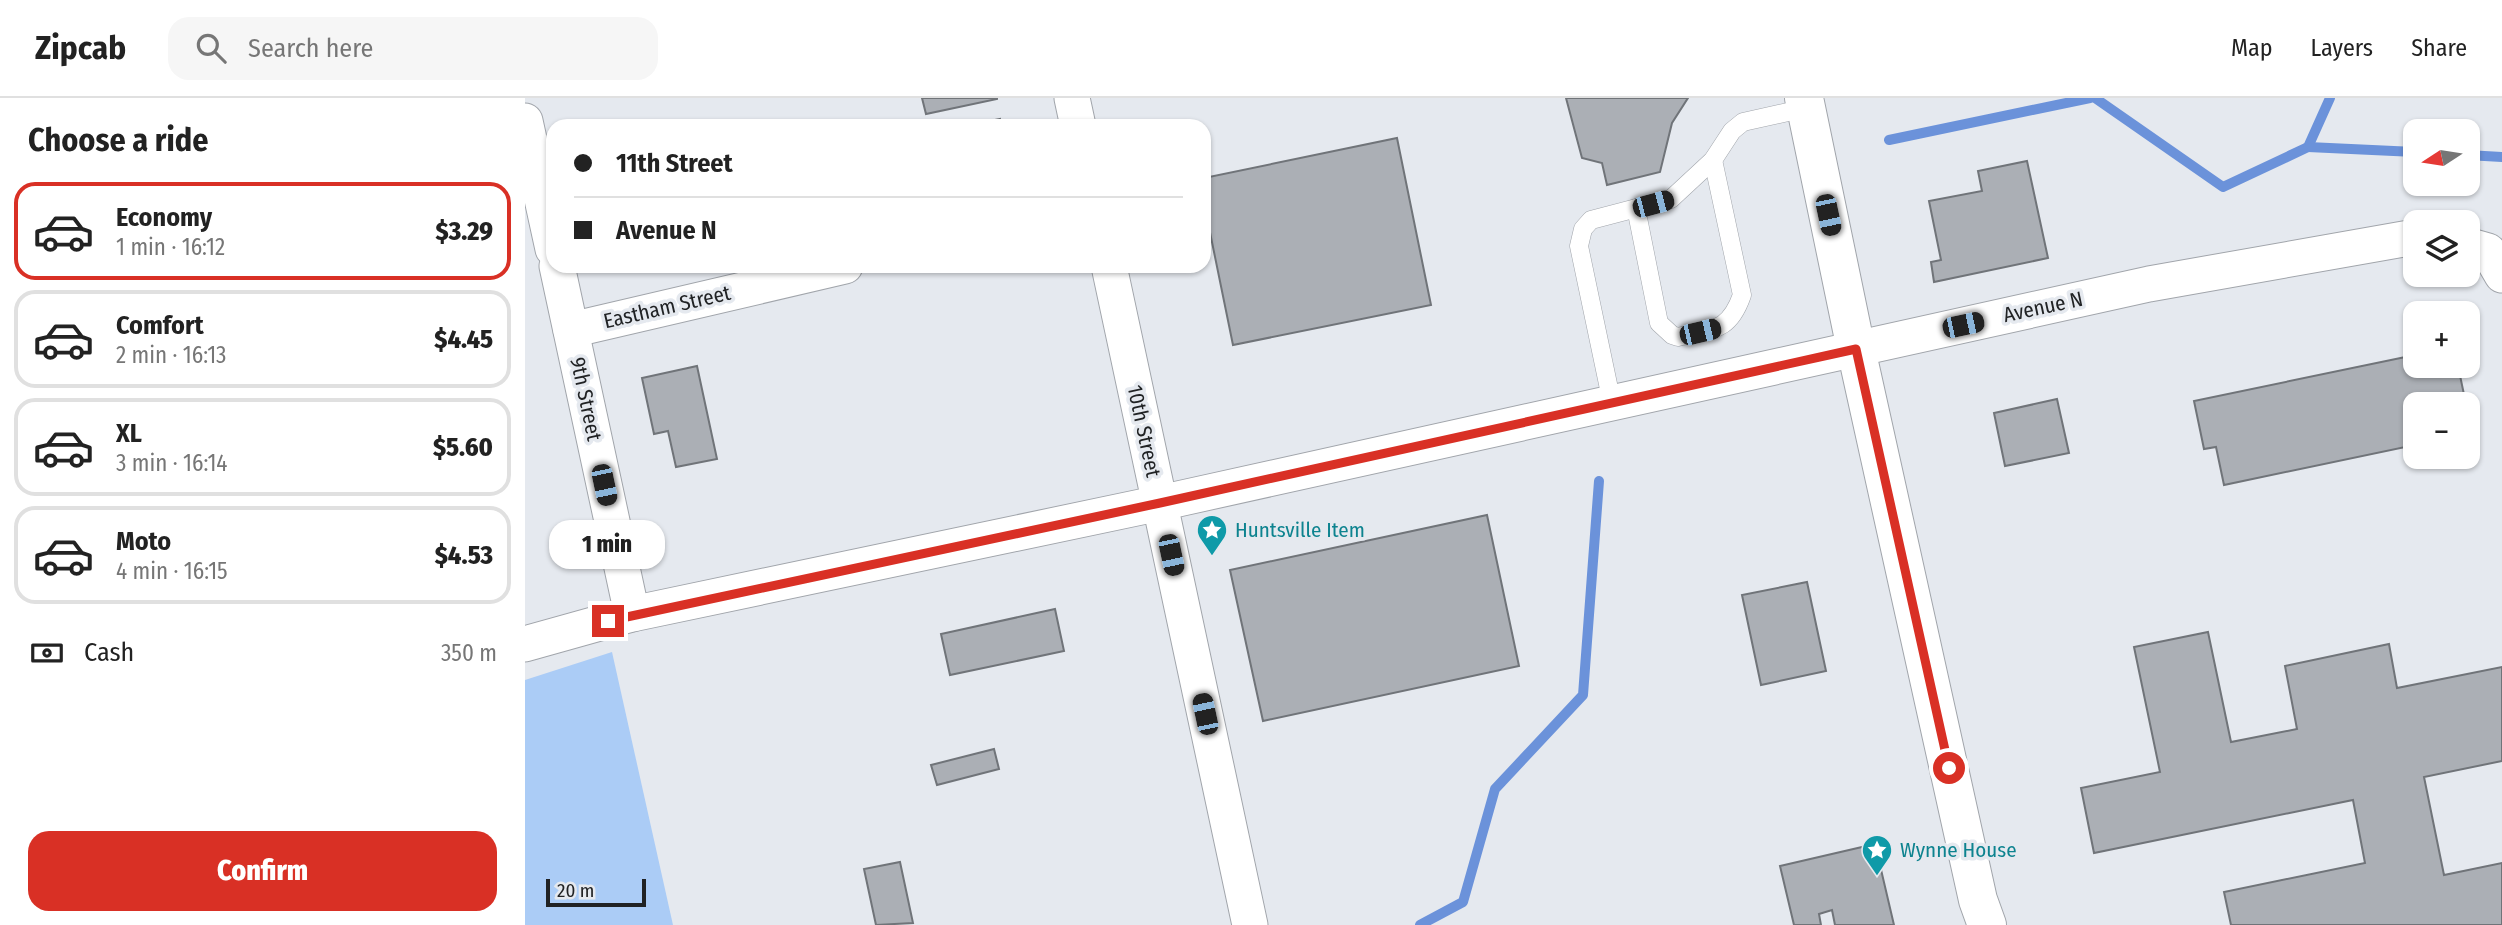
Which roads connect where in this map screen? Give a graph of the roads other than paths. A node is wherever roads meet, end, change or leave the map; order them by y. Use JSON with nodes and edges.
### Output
{"nodes":[{"id":1,"x":1072,"y":98,"type":"edge"},
{"id":2,"x":1805,"y":103,"type":"edge"},
{"id":3,"x":1076,"y":119,"type":"edge"},
{"id":4,"x":525,"y":121,"type":"edge"},
{"id":5,"x":1713,"y":160,"type":"junction"},
{"id":6,"x":1636,"y":208,"type":"junction"},
{"id":7,"x":546,"y":217,"type":"edge"},
{"id":8,"x":2403,"y":239,"type":"edge"},
{"id":9,"x":559,"y":273,"type":"edge"},
{"id":10,"x":815,"y":273,"type":"edge"},
{"id":11,"x":1111,"y":273,"type":"edge"},
{"id":12,"x":571,"y":330,"type":"junction"},
{"id":13,"x":1856,"y":349,"type":"junction"},
{"id":14,"x":1612,"y":403,"type":"junction"},
{"id":15,"x":1160,"y":503,"type":"junction"},
{"id":16,"x":632,"y":614,"type":"junction"},
{"id":17,"x":525,"y":644,"type":"edge"},
{"id":18,"x":1249,"y":925,"type":"edge"},
{"id":19,"x":1987,"y":925,"type":"edge"}],
"edges":[{"from":1,"to":3,"type":"street"},
{"from":2,"to":5,"type":"lane"},
{"from":2,"to":13,"type":"main road"},
{"from":4,"to":7,"type":"street"},
{"from":5,"to":6,"type":"lane"},
{"from":5,"to":6,"type":"lane"},
{"from":6,"to":14,"type":"lane"},
{"from":8,"to":13,"type":"street","name":"Avenue N"},
{"from":9,"to":12,"type":"street","name":"9th Street"},
{"from":10,"to":12,"type":"street","name":"Eastham Street"},
{"from":11,"to":15,"type":"street","name":"10th Street"},
{"from":12,"to":16,"type":"street","name":"9th Street"},
{"from":13,"to":14,"type":"street","name":"Avenue N"},
{"from":13,"to":19,"type":"main road"},
{"from":14,"to":15,"type":"street","name":"Avenue N"},
{"from":15,"to":16,"type":"street","name":"Avenue N"},
{"from":15,"to":18,"type":"street","name":"10th Street"},
{"from":16,"to":17,"type":"street","name":"Avenue N"}]}
